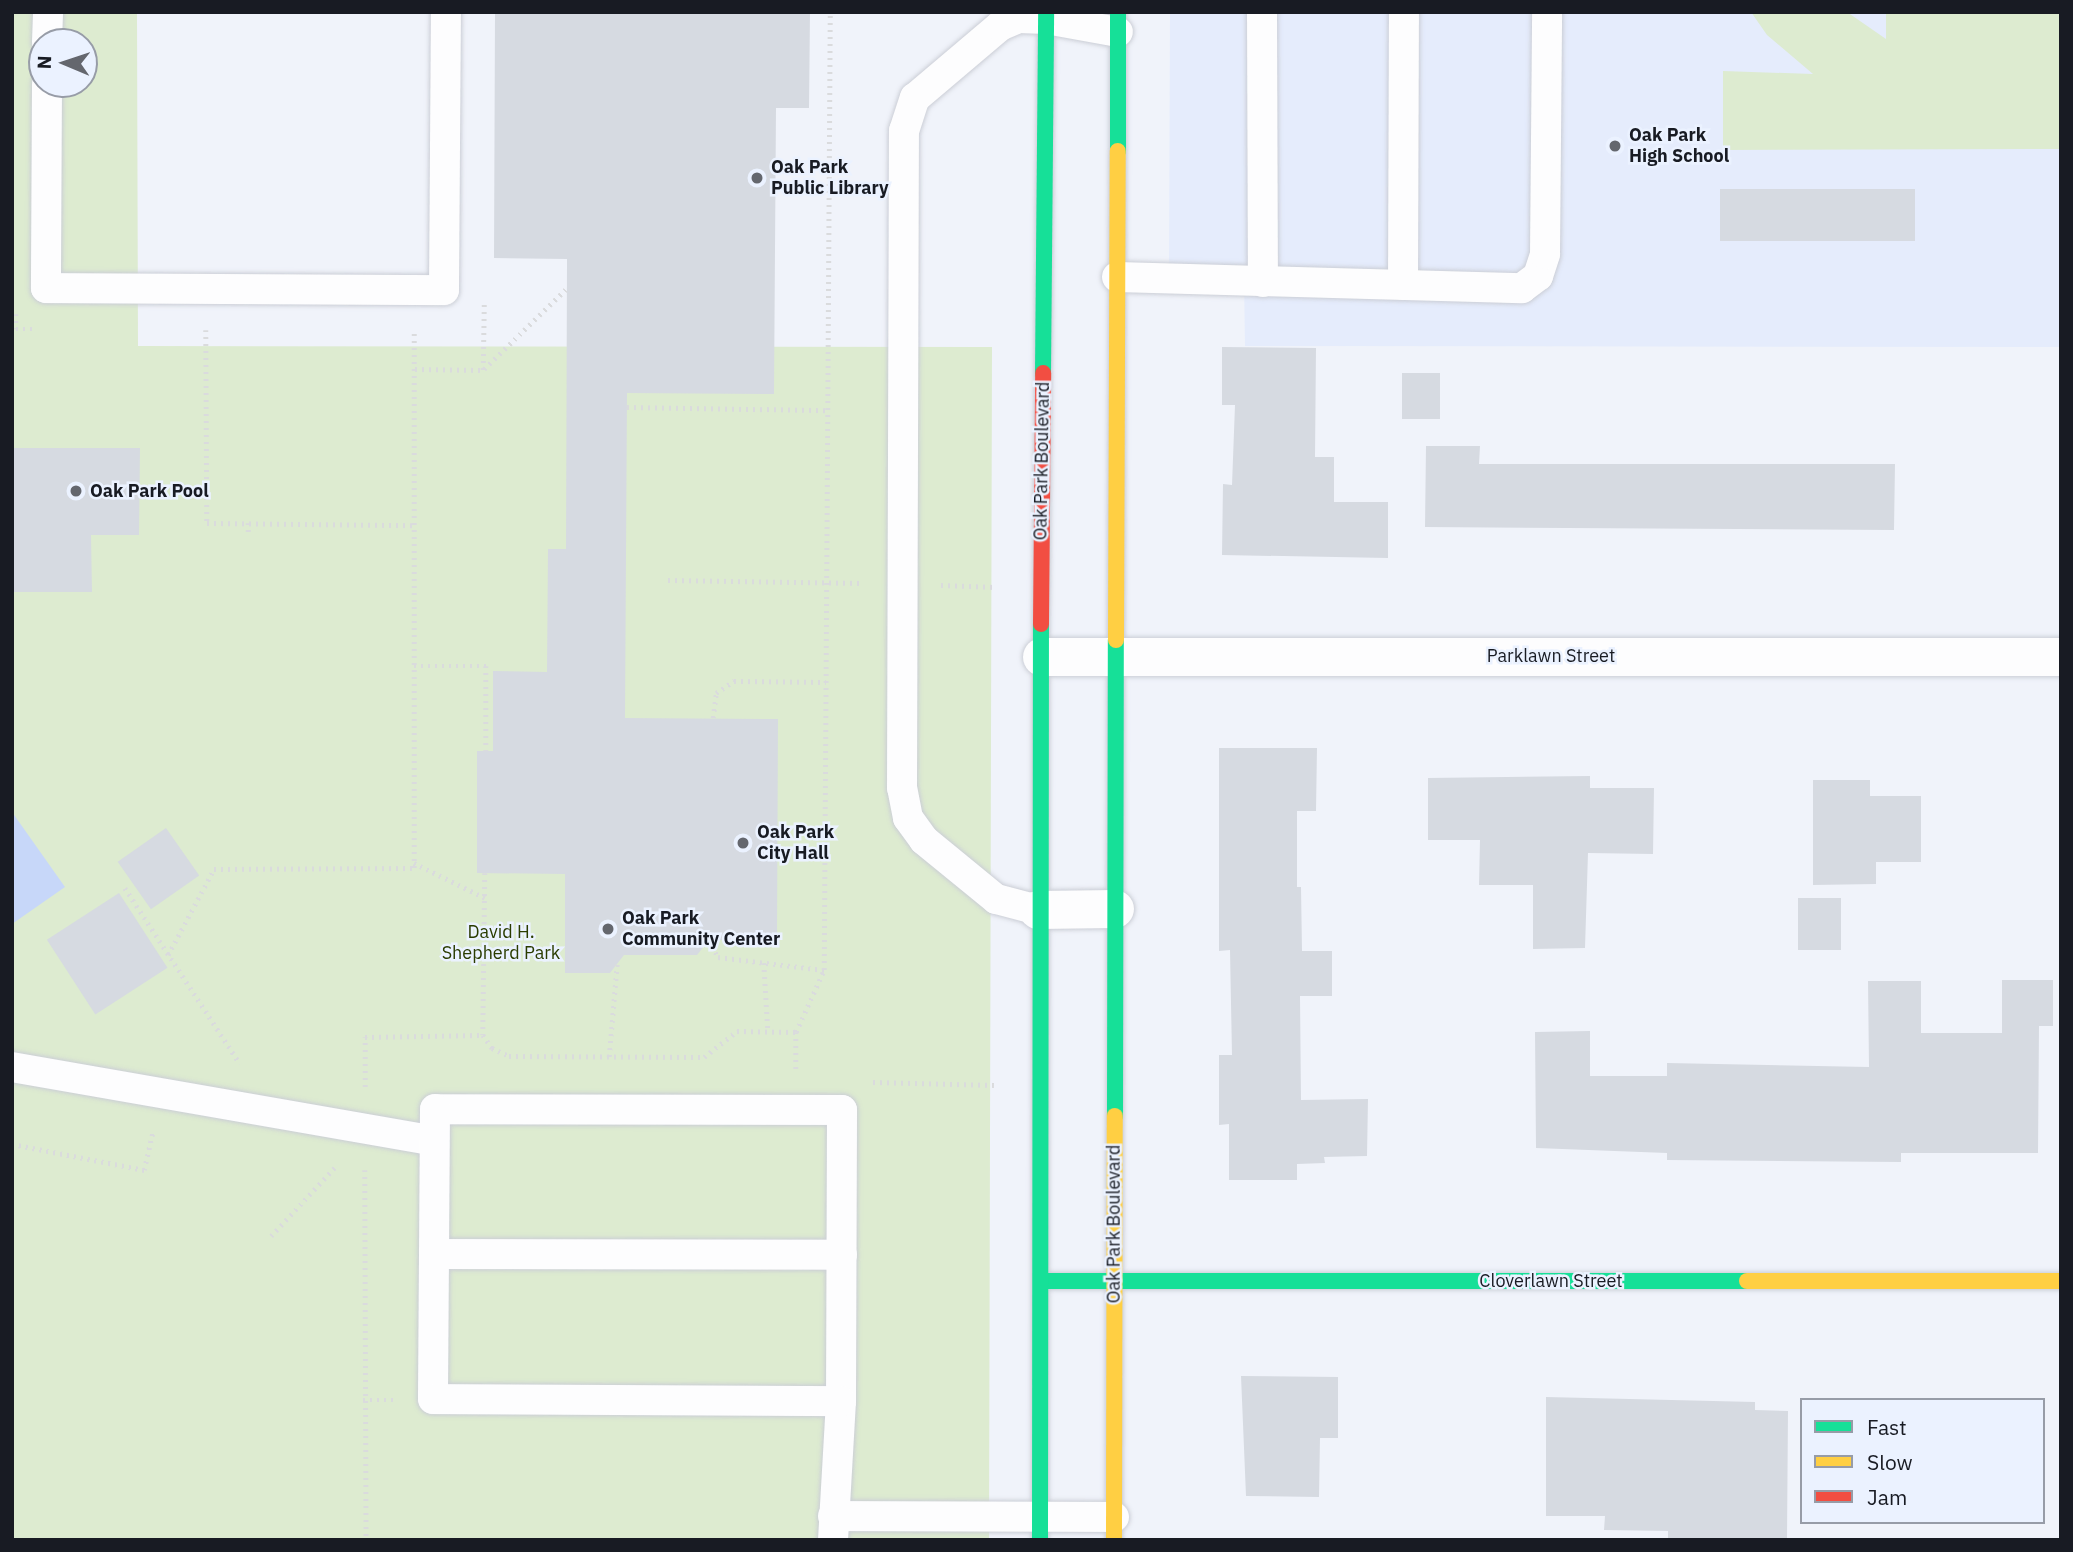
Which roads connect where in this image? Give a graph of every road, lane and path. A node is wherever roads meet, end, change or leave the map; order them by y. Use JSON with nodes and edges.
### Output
{"nodes":[{"id":1,"x":446,"y":12,"type":"edge"},
{"id":2,"x":830,"y":12,"type":"edge"},
{"id":3,"x":1262,"y":12,"type":"edge"},
{"id":4,"x":1404,"y":12,"type":"edge"},
{"id":5,"x":1547,"y":12,"type":"edge"},
{"id":6,"x":1046,"y":15,"type":"edge"},
{"id":7,"x":1118,"y":22,"type":"edge"},
{"id":8,"x":47,"y":98,"type":"edge"},
{"id":9,"x":1117,"y":277,"type":"junction"},
{"id":10,"x":1263,"y":282,"type":"junction"},
{"id":11,"x":1403,"y":285,"type":"junction"},
{"id":12,"x":566,"y":289,"type":"dead end"},
{"id":13,"x":16,"y":305,"type":"dead end"},
{"id":14,"x":43,"y":329,"type":"dead end"},
{"id":15,"x":193,"y":330,"type":"dead end"},
{"id":16,"x":206,"y":330,"type":"junction"},
{"id":17,"x":220,"y":330,"type":"dead end"},
{"id":18,"x":401,"y":330,"type":"dead end"},
{"id":19,"x":483,"y":370,"type":"dead end"},
{"id":20,"x":627,"y":407,"type":"dead end"},
{"id":21,"x":828,"y":410,"type":"junction"},
{"id":22,"x":248,"y":523,"type":"junction"},
{"id":23,"x":415,"y":525,"type":"junction"},
{"id":24,"x":248,"y":532,"type":"dead end"},
{"id":25,"x":668,"y":580,"type":"dead end"},
{"id":26,"x":827,"y":581,"type":"junction"},
{"id":27,"x":903,"y":586,"type":"junction"},
{"id":28,"x":1009,"y":586,"type":"dead end"},
{"id":29,"x":1042,"y":657,"type":"junction"},
{"id":30,"x":1115,"y":657,"type":"junction"},
{"id":31,"x":2061,"y":657,"type":"edge"},
{"id":32,"x":414,"y":666,"type":"junction"},
{"id":33,"x":826,"y":682,"type":"junction"},
{"id":34,"x":713,"y":718,"type":"dead end"},
{"id":35,"x":486,"y":751,"type":"dead end"},
{"id":36,"x":414,"y":862,"type":"junction"},
{"id":37,"x":485,"y":873,"type":"dead end"},
{"id":38,"x":125,"y":888,"type":"dead end"},
{"id":39,"x":485,"y":898,"type":"junction"},
{"id":40,"x":1115,"y":909,"type":"junction"},
{"id":41,"x":1038,"y":910,"type":"junction"},
{"id":42,"x":709,"y":940,"type":"dead end"},
{"id":43,"x":168,"y":954,"type":"junction"},
{"id":44,"x":764,"y":963,"type":"junction"},
{"id":45,"x":617,"y":964,"type":"dead end"},
{"id":46,"x":824,"y":970,"type":"junction"},
{"id":47,"x":768,"y":1031,"type":"junction"},
{"id":48,"x":796,"y":1032,"type":"junction"},
{"id":49,"x":483,"y":1035,"type":"junction"},
{"id":50,"x":609,"y":1057,"type":"junction"},
{"id":51,"x":12,"y":1067,"type":"edge"},
{"id":52,"x":796,"y":1080,"type":"dead end"},
{"id":53,"x":863,"y":1082,"type":"dead end"},
{"id":54,"x":998,"y":1085,"type":"dead end"},
{"id":55,"x":254,"y":1110,"type":"junction"},
{"id":56,"x":154,"y":1124,"type":"dead end"},
{"id":57,"x":365,"y":1132,"type":"junction"},
{"id":58,"x":434,"y":1142,"type":"junction"},
{"id":59,"x":12,"y":1144,"type":"edge"},
{"id":60,"x":325,"y":1160,"type":"dead end"},
{"id":61,"x":339,"y":1163,"type":"junction"},
{"id":62,"x":365,"y":1168,"type":"junction"},
{"id":63,"x":271,"y":1236,"type":"dead end"},
{"id":64,"x":434,"y":1254,"type":"junction"},
{"id":65,"x":842,"y":1255,"type":"junction"},
{"id":66,"x":1042,"y":1281,"type":"junction"},
{"id":67,"x":2061,"y":1281,"type":"edge"},
{"id":68,"x":1113,"y":1282,"type":"junction"},
{"id":69,"x":841,"y":1401,"type":"junction"},
{"id":70,"x":833,"y":1528,"type":"edge"},
{"id":71,"x":1040,"y":1528,"type":"edge"},
{"id":72,"x":1114,"y":1528,"type":"edge"},
{"id":73,"x":366,"y":1540,"type":"edge"}],
"edges":[{"from":1,"to":8,"type":"lane"},
{"from":2,"to":21,"type":"path"},
{"from":3,"to":10,"type":"lane"},
{"from":4,"to":11,"type":"lane"},
{"from":5,"to":11,"type":"lane"},
{"from":6,"to":7,"type":"lane"},
{"from":6,"to":27,"type":"lane"},
{"from":6,"to":29,"type":"street","name":"Oak Park Boulevard"},
{"from":7,"to":9,"type":"street","name":"Oak Park Boulevard"},
{"from":9,"to":10,"type":"lane"},
{"from":9,"to":30,"type":"street","name":"Oak Park Boulevard"},
{"from":10,"to":11,"type":"lane"},
{"from":12,"to":19,"type":"path"},
{"from":13,"to":14,"type":"path"},
{"from":15,"to":16,"type":"path"},
{"from":16,"to":17,"type":"path"},
{"from":16,"to":22,"type":"path"},
{"from":18,"to":23,"type":"path"},
{"from":20,"to":21,"type":"path"},
{"from":21,"to":26,"type":"path"},
{"from":22,"to":23,"type":"path"},
{"from":22,"to":24,"type":"path"},
{"from":23,"to":32,"type":"path"},
{"from":25,"to":26,"type":"path"},
{"from":26,"to":27,"type":"path"},
{"from":26,"to":33,"type":"path"},
{"from":27,"to":28,"type":"path"},
{"from":27,"to":41,"type":"lane"},
{"from":29,"to":30,"type":"street","name":"Parklawn Street"},
{"from":29,"to":41,"type":"street","name":"Oak Park Boulevard"},
{"from":30,"to":31,"type":"street","name":"Parklawn Street"},
{"from":30,"to":40,"type":"street","name":"Oak Park Boulevard"},
{"from":32,"to":35,"type":"path"},
{"from":32,"to":36,"type":"path"},
{"from":33,"to":34,"type":"path"},
{"from":33,"to":46,"type":"path"},
{"from":36,"to":39,"type":"path"},
{"from":36,"to":43,"type":"path"},
{"from":37,"to":39,"type":"path"},
{"from":38,"to":43,"type":"path"},
{"from":39,"to":49,"type":"path"},
{"from":40,"to":41,"type":"street"},
{"from":40,"to":68,"type":"street","name":"Oak Park Boulevard"},
{"from":41,"to":66,"type":"street","name":"Oak Park Boulevard"},
{"from":42,"to":44,"type":"path"},
{"from":43,"to":55,"type":"path"},
{"from":44,"to":46,"type":"path"},
{"from":44,"to":47,"type":"path"},
{"from":45,"to":50,"type":"path"},
{"from":46,"to":48,"type":"path"},
{"from":47,"to":48,"type":"path"},
{"from":47,"to":50,"type":"path"},
{"from":48,"to":52,"type":"path"},
{"from":49,"to":50,"type":"path"},
{"from":49,"to":57,"type":"path"},
{"from":51,"to":55,"type":"lane"},
{"from":53,"to":54,"type":"path"},
{"from":55,"to":57,"type":"lane"},
{"from":56,"to":59,"type":"path"},
{"from":57,"to":58,"type":"lane"},
{"from":57,"to":62,"type":"path"},
{"from":58,"to":64,"type":"lane"},
{"from":58,"to":65,"type":"lane"},
{"from":60,"to":61,"type":"path"},
{"from":61,"to":62,"type":"path"},
{"from":61,"to":63,"type":"path"},
{"from":62,"to":73,"type":"path"},
{"from":64,"to":65,"type":"lane"},
{"from":64,"to":69,"type":"lane"},
{"from":65,"to":69,"type":"lane"},
{"from":66,"to":68,"type":"street","name":"Cloverlawn Street"},
{"from":66,"to":71,"type":"street","name":"Oak Park Boulevard"},
{"from":67,"to":68,"type":"street","name":"Cloverlawn Street"},
{"from":68,"to":72,"type":"street","name":"Oak Park Boulevard"},
{"from":69,"to":70,"type":"lane"},
{"from":70,"to":71,"type":"lane"},
{"from":71,"to":72,"type":"lane"}]}
